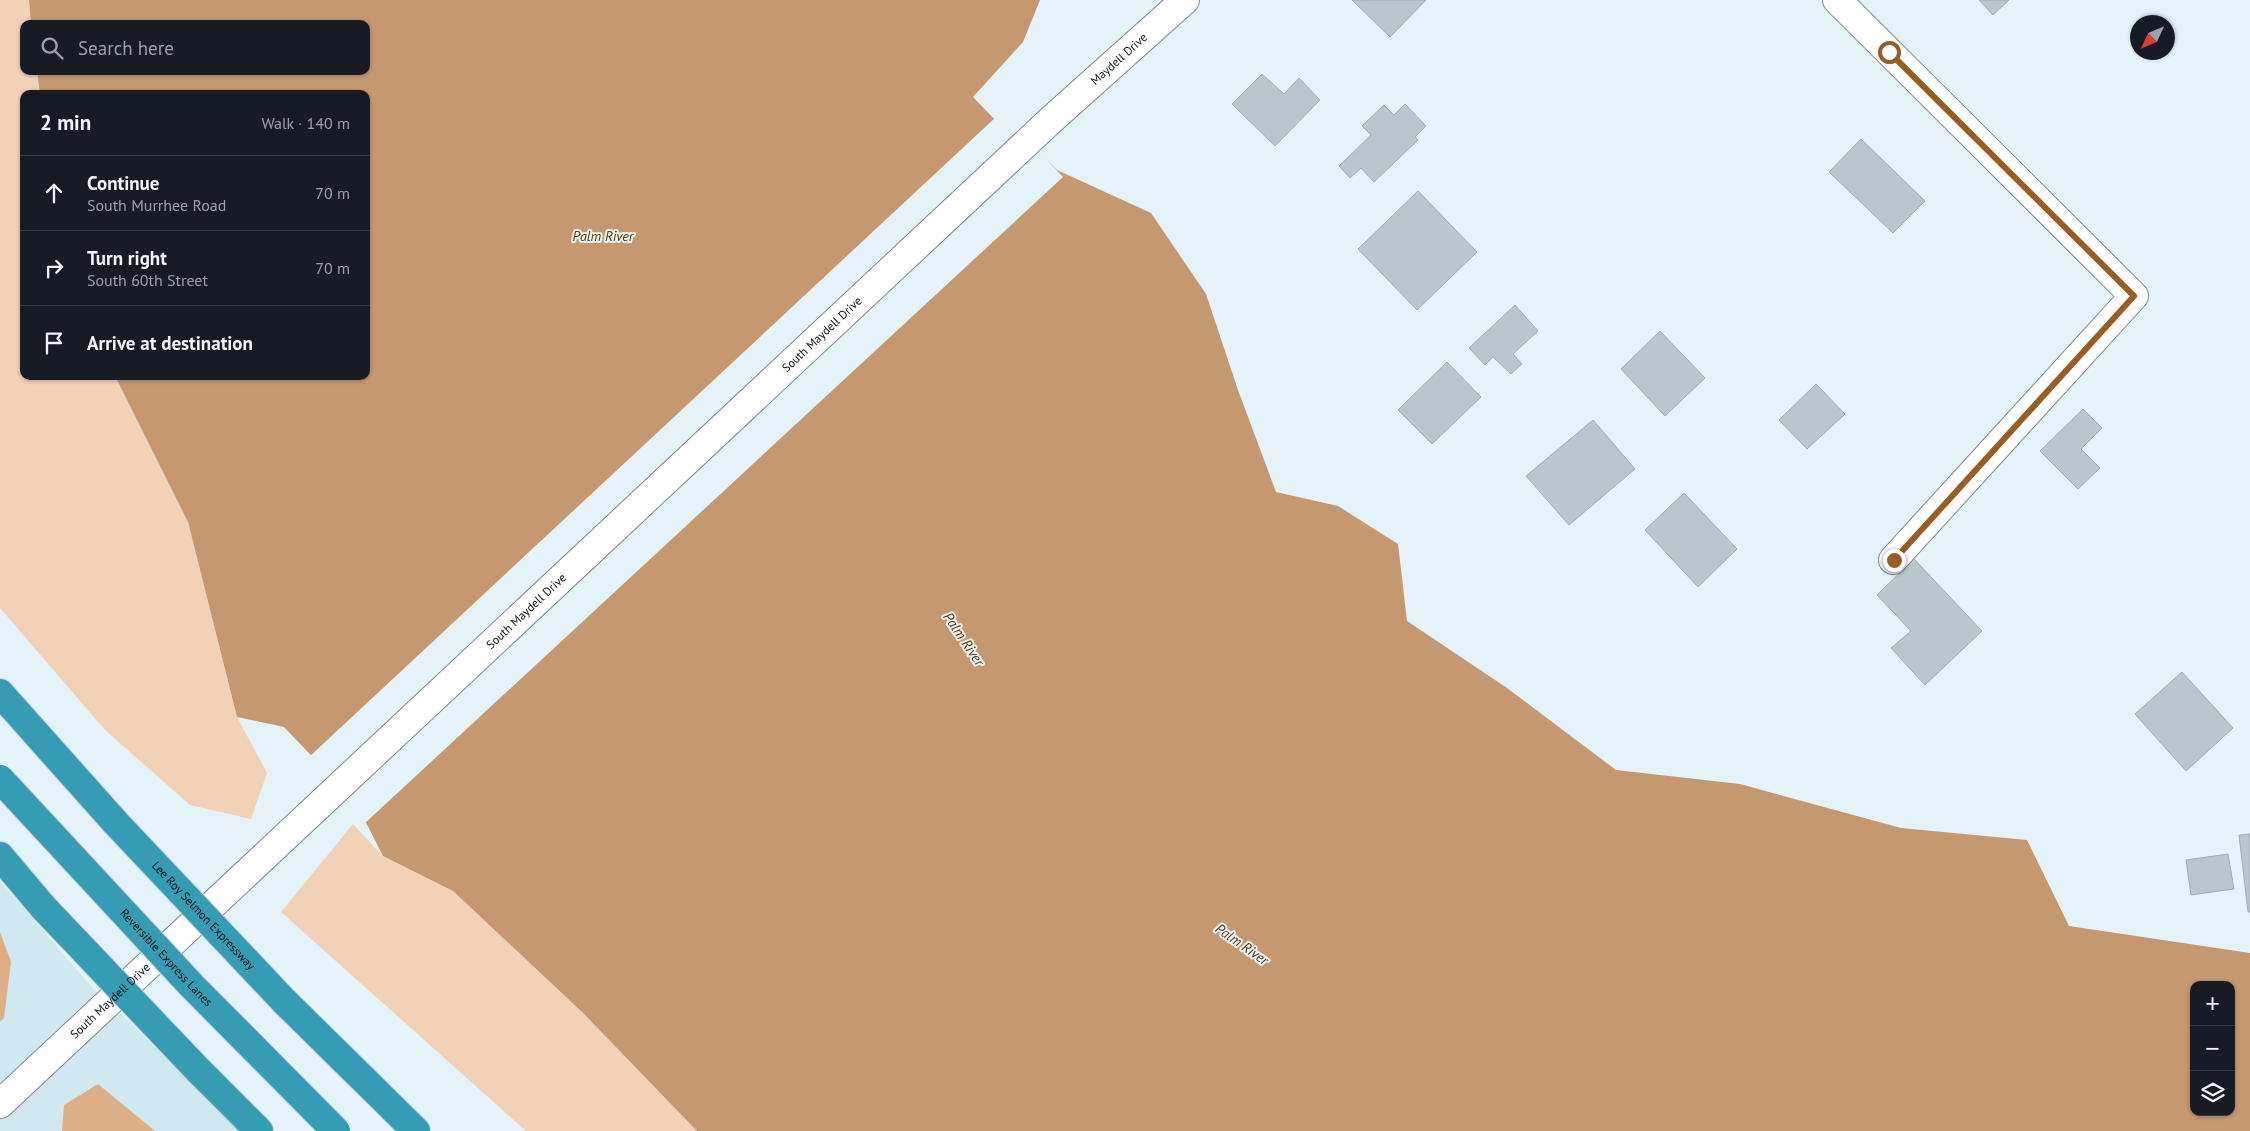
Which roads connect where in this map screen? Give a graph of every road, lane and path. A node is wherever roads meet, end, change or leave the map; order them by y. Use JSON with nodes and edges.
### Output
{"nodes":[{"id":1,"x":1185,"y":0,"type":"edge"},
{"id":2,"x":1837,"y":0,"type":"edge"},
{"id":3,"x":1052,"y":119,"type":"joint"},
{"id":4,"x":1894,"y":560,"type":"dead end"},
{"id":5,"x":0,"y":693,"type":"edge"},
{"id":6,"x":0,"y":779,"type":"edge"},
{"id":7,"x":0,"y":856,"type":"edge"},
{"id":8,"x":0,"y":1104,"type":"edge"},
{"id":9,"x":259,"y":1131,"type":"edge"},
{"id":10,"x":336,"y":1131,"type":"edge"},
{"id":11,"x":416,"y":1131,"type":"edge"}],
"edges":[{"from":1,"to":3,"type":"street","name":"Maydell Drive"},
{"from":2,"to":4,"type":"street"},
{"from":3,"to":8,"type":"street","name":"South Maydell Drive"},
{"from":5,"to":11,"type":"highway","name":"Lee Roy Selmon Expressway","bridge":true},
{"from":6,"to":10,"type":"highway","name":"Reversible Express Lanes","bridge":true},
{"from":7,"to":9,"type":"highway","bridge":true}]}
